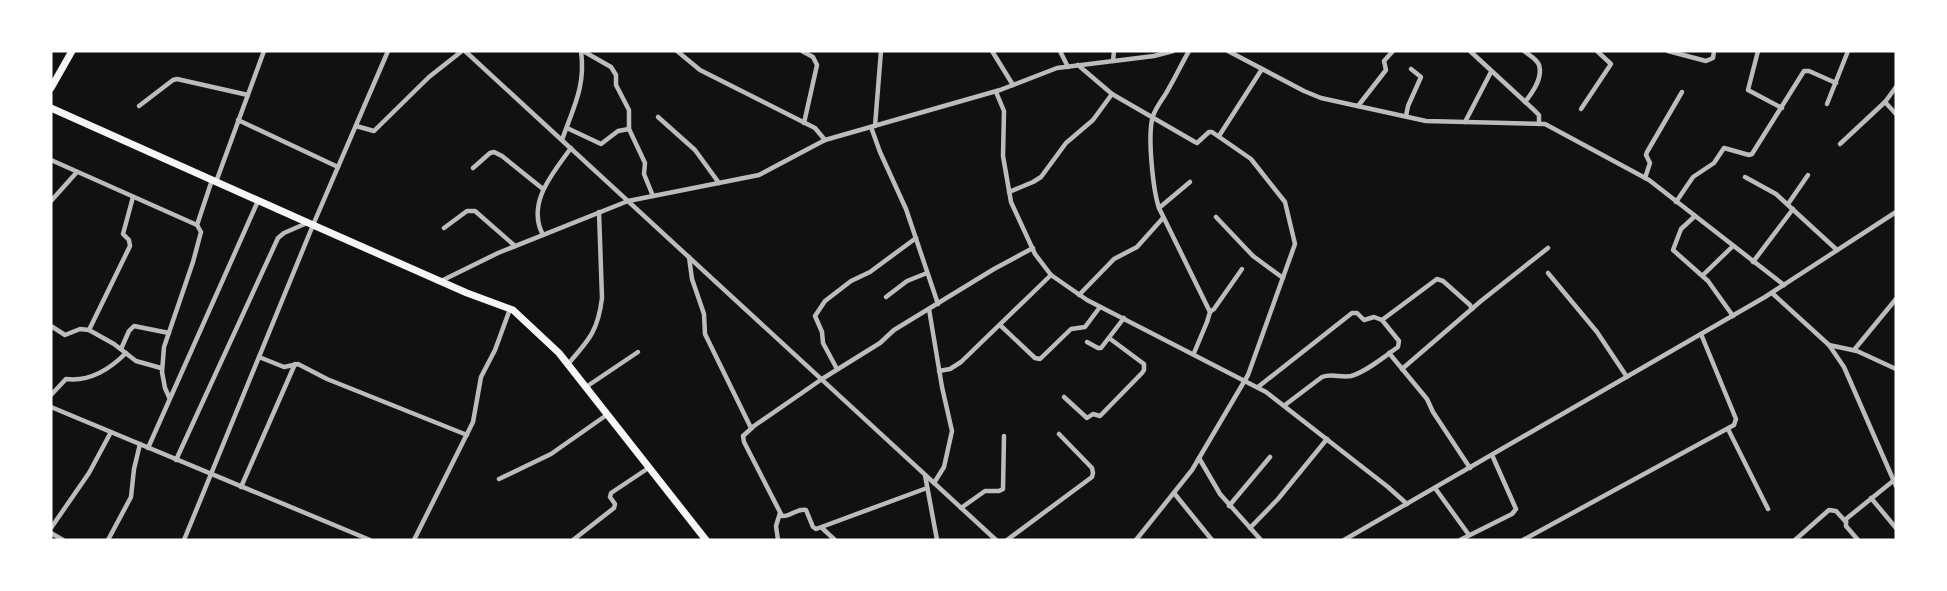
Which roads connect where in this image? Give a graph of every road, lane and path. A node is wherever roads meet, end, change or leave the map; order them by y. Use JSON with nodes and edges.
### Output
{"nodes":[{"id":1,"x":72,"y":51,"type":"edge"},
{"id":2,"x":264,"y":51,"type":"edge"},
{"id":3,"x":388,"y":51,"type":"edge"},
{"id":4,"x":464,"y":51,"type":"edge"},
{"id":5,"x":582,"y":51,"type":"edge"},
{"id":6,"x":677,"y":51,"type":"edge"},
{"id":7,"x":802,"y":51,"type":"edge"},
{"id":8,"x":881,"y":51,"type":"edge"},
{"id":9,"x":992,"y":51,"type":"edge"},
{"id":10,"x":1060,"y":51,"type":"edge"},
{"id":11,"x":1114,"y":51,"type":"edge"},
{"id":12,"x":1173,"y":51,"type":"edge"},
{"id":13,"x":1189,"y":51,"type":"edge"},
{"id":14,"x":1228,"y":51,"type":"edge"},
{"id":15,"x":1393,"y":51,"type":"edge"},
{"id":16,"x":1470,"y":51,"type":"edge"},
{"id":17,"x":1524,"y":51,"type":"edge"},
{"id":18,"x":1597,"y":51,"type":"edge"},
{"id":19,"x":1668,"y":51,"type":"edge"},
{"id":20,"x":1714,"y":51,"type":"edge"},
{"id":21,"x":1758,"y":51,"type":"edge"},
{"id":22,"x":1848,"y":51,"type":"edge"},
{"id":23,"x":1113,"y":61,"type":"junction"},
{"id":24,"x":1078,"y":65,"type":"junction"},
{"id":25,"x":1068,"y":67,"type":"junction"},
{"id":26,"x":1262,"y":69,"type":"junction"},
{"id":27,"x":1411,"y":69,"type":"dead end"},
{"id":28,"x":1491,"y":72,"type":"junction"},
{"id":29,"x":1836,"y":83,"type":"junction"},
{"id":30,"x":1013,"y":85,"type":"junction"},
{"id":31,"x":1896,"y":87,"type":"edge"},
{"id":32,"x":51,"y":88,"type":"edge"},
{"id":33,"x":996,"y":92,"type":"junction"},
{"id":34,"x":1682,"y":92,"type":"dead end"},
{"id":35,"x":1112,"y":94,"type":"junction"},
{"id":36,"x":248,"y":95,"type":"junction"},
{"id":37,"x":1526,"y":102,"type":"junction"},
{"id":38,"x":1885,"y":102,"type":"junction"},
{"id":39,"x":1827,"y":104,"type":"dead end"},
{"id":40,"x":139,"y":106,"type":"dead end"},
{"id":41,"x":1358,"y":106,"type":"junction"},
{"id":42,"x":51,"y":108,"type":"edge"},
{"id":43,"x":1782,"y":108,"type":"junction"},
{"id":44,"x":1581,"y":109,"type":"dead end"},
{"id":45,"x":1896,"y":114,"type":"edge"},
{"id":46,"x":1406,"y":116,"type":"junction"},
{"id":47,"x":658,"y":117,"type":"dead end"},
{"id":48,"x":1152,"y":117,"type":"junction"},
{"id":49,"x":238,"y":120,"type":"junction"},
{"id":50,"x":1465,"y":122,"type":"junction"},
{"id":51,"x":804,"y":123,"type":"junction"},
{"id":52,"x":1539,"y":124,"type":"junction"},
{"id":53,"x":356,"y":126,"type":"junction"},
{"id":54,"x":873,"y":126,"type":"junction"},
{"id":55,"x":567,"y":128,"type":"junction"},
{"id":56,"x":629,"y":129,"type":"junction"},
{"id":57,"x":1220,"y":136,"type":"junction"},
{"id":58,"x":562,"y":140,"type":"junction"},
{"id":59,"x":825,"y":140,"type":"junction"},
{"id":60,"x":1840,"y":144,"type":"dead end"},
{"id":61,"x":571,"y":148,"type":"junction"},
{"id":62,"x":51,"y":160,"type":"edge"},
{"id":63,"x":338,"y":167,"type":"junction"},
{"id":64,"x":473,"y":168,"type":"dead end"},
{"id":65,"x":77,"y":172,"type":"junction"},
{"id":66,"x":1808,"y":175,"type":"dead end"},
{"id":67,"x":1745,"y":177,"type":"dead end"},
{"id":68,"x":1645,"y":178,"type":"junction"},
{"id":69,"x":214,"y":181,"type":"junction"},
{"id":70,"x":1190,"y":182,"type":"dead end"},
{"id":71,"x":719,"y":183,"type":"junction"},
{"id":72,"x":543,"y":189,"type":"junction"},
{"id":73,"x":1009,"y":192,"type":"junction"},
{"id":74,"x":653,"y":196,"type":"junction"},
{"id":75,"x":133,"y":197,"type":"junction"},
{"id":76,"x":51,"y":201,"type":"edge"},
{"id":77,"x":258,"y":201,"type":"junction"},
{"id":78,"x":628,"y":201,"type":"junction"},
{"id":79,"x":1677,"y":202,"type":"junction"},
{"id":80,"x":1788,"y":204,"type":"junction"},
{"id":81,"x":1159,"y":208,"type":"junction"},
{"id":82,"x":1793,"y":209,"type":"junction"},
{"id":83,"x":599,"y":212,"type":"junction"},
{"id":84,"x":1896,"y":212,"type":"edge"},
{"id":85,"x":1695,"y":216,"type":"junction"},
{"id":86,"x":1216,"y":217,"type":"dead end"},
{"id":87,"x":1163,"y":218,"type":"junction"},
{"id":88,"x":310,"y":224,"type":"junction"},
{"id":89,"x":197,"y":225,"type":"junction"},
{"id":90,"x":444,"y":228,"type":"dead end"},
{"id":91,"x":543,"y":235,"type":"junction"},
{"id":92,"x":916,"y":238,"type":"junction"},
{"id":93,"x":515,"y":246,"type":"junction"},
{"id":94,"x":1733,"y":246,"type":"junction"},
{"id":95,"x":1032,"y":248,"type":"junction"},
{"id":96,"x":1548,"y":248,"type":"dead end"},
{"id":97,"x":1838,"y":250,"type":"junction"},
{"id":98,"x":689,"y":257,"type":"junction"},
{"id":99,"x":1753,"y":262,"type":"junction"},
{"id":100,"x":1242,"y":269,"type":"dead end"},
{"id":101,"x":927,"y":273,"type":"junction"},
{"id":102,"x":1548,"y":273,"type":"dead end"},
{"id":103,"x":1052,"y":275,"type":"junction"},
{"id":104,"x":1703,"y":275,"type":"junction"},
{"id":105,"x":1283,"y":278,"type":"junction"},
{"id":106,"x":441,"y":281,"type":"junction"},
{"id":107,"x":1784,"y":285,"type":"junction"},
{"id":108,"x":1772,"y":293,"type":"junction"},
{"id":109,"x":1079,"y":295,"type":"junction"},
{"id":110,"x":886,"y":297,"type":"dead end"},
{"id":111,"x":1896,"y":299,"type":"edge"},
{"id":112,"x":938,"y":304,"type":"junction"},
{"id":113,"x":1100,"y":307,"type":"junction"},
{"id":114,"x":510,"y":309,"type":"junction"},
{"id":115,"x":929,"y":309,"type":"junction"},
{"id":116,"x":1472,"y":309,"type":"junction"},
{"id":117,"x":1210,"y":312,"type":"junction"},
{"id":118,"x":1733,"y":316,"type":"junction"},
{"id":119,"x":1124,"y":318,"type":"junction"},
{"id":120,"x":1382,"y":320,"type":"junction"},
{"id":121,"x":1000,"y":325,"type":"junction"},
{"id":122,"x":51,"y":326,"type":"edge"},
{"id":123,"x":89,"y":330,"type":"junction"},
{"id":124,"x":169,"y":333,"type":"junction"},
{"id":125,"x":1701,"y":334,"type":"junction"},
{"id":126,"x":1109,"y":338,"type":"junction"},
{"id":127,"x":1087,"y":342,"type":"dead end"},
{"id":128,"x":1829,"y":345,"type":"junction"},
{"id":129,"x":1854,"y":350,"type":"junction"},
{"id":130,"x":123,"y":351,"type":"junction"},
{"id":131,"x":638,"y":352,"type":"dead end"},
{"id":132,"x":1194,"y":353,"type":"junction"},
{"id":133,"x":1389,"y":353,"type":"junction"},
{"id":134,"x":259,"y":357,"type":"junction"},
{"id":135,"x":296,"y":364,"type":"junction"},
{"id":136,"x":568,"y":364,"type":"junction"},
{"id":137,"x":161,"y":368,"type":"junction"},
{"id":138,"x":837,"y":369,"type":"junction"},
{"id":139,"x":1402,"y":369,"type":"junction"},
{"id":140,"x":1896,"y":369,"type":"edge"},
{"id":141,"x":939,"y":371,"type":"junction"},
{"id":142,"x":1626,"y":377,"type":"junction"},
{"id":143,"x":822,"y":379,"type":"junction"},
{"id":144,"x":1245,"y":380,"type":"junction"},
{"id":145,"x":586,"y":387,"type":"junction"},
{"id":146,"x":1258,"y":387,"type":"junction"},
{"id":147,"x":51,"y":395,"type":"edge"},
{"id":148,"x":169,"y":398,"type":"junction"},
{"id":149,"x":1064,"y":398,"type":"dead end"},
{"id":150,"x":1285,"y":405,"type":"junction"},
{"id":151,"x":51,"y":407,"type":"edge"},
{"id":152,"x":608,"y":414,"type":"junction"},
{"id":153,"x":751,"y":428,"type":"junction"},
{"id":154,"x":1728,"y":429,"type":"junction"},
{"id":155,"x":111,"y":432,"type":"junction"},
{"id":156,"x":1059,"y":434,"type":"dead end"},
{"id":157,"x":467,"y":435,"type":"junction"},
{"id":158,"x":1004,"y":436,"type":"dead end"},
{"id":159,"x":1327,"y":439,"type":"junction"},
{"id":160,"x":140,"y":444,"type":"junction"},
{"id":161,"x":148,"y":448,"type":"junction"},
{"id":162,"x":1492,"y":455,"type":"junction"},
{"id":163,"x":1270,"y":457,"type":"dead end"},
{"id":164,"x":1199,"y":458,"type":"junction"},
{"id":165,"x":176,"y":460,"type":"junction"},
{"id":166,"x":650,"y":467,"type":"junction"},
{"id":167,"x":1470,"y":468,"type":"junction"},
{"id":168,"x":212,"y":475,"type":"junction"},
{"id":169,"x":925,"y":475,"type":"junction"},
{"id":170,"x":499,"y":479,"type":"dead end"},
{"id":171,"x":934,"y":483,"type":"junction"},
{"id":172,"x":1894,"y":484,"type":"edge"},
{"id":173,"x":241,"y":487,"type":"junction"},
{"id":174,"x":927,"y":488,"type":"junction"},
{"id":175,"x":1435,"y":488,"type":"junction"},
{"id":176,"x":1173,"y":493,"type":"junction"},
{"id":177,"x":1871,"y":498,"type":"junction"},
{"id":178,"x":1407,"y":504,"type":"junction"},
{"id":179,"x":1229,"y":506,"type":"junction"},
{"id":180,"x":961,"y":508,"type":"junction"},
{"id":181,"x":1768,"y":509,"type":"dead end"},
{"id":182,"x":780,"y":513,"type":"junction"},
{"id":183,"x":1846,"y":522,"type":"junction"},
{"id":184,"x":51,"y":528,"type":"edge"},
{"id":185,"x":822,"y":528,"type":"junction"},
{"id":186,"x":1250,"y":528,"type":"junction"},
{"id":187,"x":1896,"y":528,"type":"edge"},
{"id":188,"x":51,"y":533,"type":"edge"},
{"id":189,"x":1469,"y":536,"type":"junction"},
{"id":190,"x":63,"y":540,"type":"edge"},
{"id":191,"x":108,"y":540,"type":"edge"},
{"id":192,"x":184,"y":540,"type":"edge"},
{"id":193,"x":370,"y":540,"type":"edge"},
{"id":194,"x":414,"y":540,"type":"edge"},
{"id":195,"x":573,"y":540,"type":"edge"},
{"id":196,"x":706,"y":540,"type":"edge"},
{"id":197,"x":778,"y":540,"type":"edge"},
{"id":198,"x":835,"y":540,"type":"edge"},
{"id":199,"x":937,"y":540,"type":"edge"},
{"id":200,"x":996,"y":540,"type":"edge"},
{"id":201,"x":1007,"y":540,"type":"edge"},
{"id":202,"x":1136,"y":540,"type":"edge"},
{"id":203,"x":1212,"y":540,"type":"edge"},
{"id":204,"x":1261,"y":540,"type":"edge"},
{"id":205,"x":1344,"y":540,"type":"edge"},
{"id":206,"x":1460,"y":540,"type":"edge"},
{"id":207,"x":1523,"y":540,"type":"edge"},
{"id":208,"x":1795,"y":540,"type":"edge"},
{"id":209,"x":1858,"y":540,"type":"edge"}],
"edges":[{"from":1,"to":32,"type":"main road"},
{"from":2,"to":36,"type":"street"},
{"from":3,"to":53,"type":"street"},
{"from":4,"to":53,"type":"street"},
{"from":4,"to":58,"type":"street"},
{"from":5,"to":55,"type":"street"},
{"from":5,"to":56,"type":"street"},
{"from":6,"to":51,"type":"street"},
{"from":7,"to":51,"type":"street"},
{"from":8,"to":54,"type":"street"},
{"from":9,"to":30,"type":"street"},
{"from":10,"to":25,"type":"street"},
{"from":11,"to":23,"type":"street"},
{"from":12,"to":23,"type":"street"},
{"from":13,"to":48,"type":"street"},
{"from":14,"to":26,"type":"street"},
{"from":15,"to":41,"type":"street"},
{"from":16,"to":28,"type":"street"},
{"from":17,"to":37,"type":"street"},
{"from":18,"to":44,"type":"street"},
{"from":19,"to":20,"type":"street"},
{"from":21,"to":43,"type":"street"},
{"from":22,"to":29,"type":"street"},
{"from":23,"to":24,"type":"street"},
{"from":24,"to":25,"type":"street"},
{"from":24,"to":35,"type":"street"},
{"from":25,"to":30,"type":"street"},
{"from":26,"to":41,"type":"street"},
{"from":26,"to":57,"type":"street"},
{"from":27,"to":46,"type":"street"},
{"from":28,"to":37,"type":"street"},
{"from":28,"to":50,"type":"street"},
{"from":29,"to":39,"type":"street"},
{"from":29,"to":43,"type":"street"},
{"from":30,"to":33,"type":"street"},
{"from":31,"to":38,"type":"street"},
{"from":33,"to":54,"type":"street"},
{"from":33,"to":73,"type":"street"},
{"from":34,"to":68,"type":"street"},
{"from":35,"to":48,"type":"street"},
{"from":35,"to":73,"type":"street"},
{"from":36,"to":40,"type":"street"},
{"from":36,"to":49,"type":"street"},
{"from":37,"to":52,"type":"street"},
{"from":38,"to":45,"type":"street"},
{"from":38,"to":60,"type":"street"},
{"from":41,"to":46,"type":"street"},
{"from":42,"to":69,"type":"main road"},
{"from":43,"to":79,"type":"street"},
{"from":46,"to":50,"type":"street"},
{"from":47,"to":71,"type":"street"},
{"from":48,"to":57,"type":"street"},
{"from":48,"to":81,"type":"street"},
{"from":49,"to":63,"type":"street"},
{"from":49,"to":69,"type":"street"},
{"from":50,"to":52,"type":"street"},
{"from":51,"to":59,"type":"street"},
{"from":52,"to":68,"type":"street"},
{"from":53,"to":63,"type":"street"},
{"from":54,"to":59,"type":"street"},
{"from":54,"to":92,"type":"street"},
{"from":55,"to":56,"type":"street"},
{"from":55,"to":58,"type":"street"},
{"from":56,"to":74,"type":"street"},
{"from":57,"to":105,"type":"street"},
{"from":58,"to":61,"type":"street"},
{"from":59,"to":71,"type":"street"},
{"from":61,"to":72,"type":"street"},
{"from":61,"to":78,"type":"street"},
{"from":62,"to":65,"type":"street"},
{"from":63,"to":88,"type":"street"},
{"from":64,"to":72,"type":"street"},
{"from":65,"to":75,"type":"street"},
{"from":65,"to":76,"type":"street"},
{"from":66,"to":80,"type":"street"},
{"from":67,"to":80,"type":"street"},
{"from":68,"to":79,"type":"street"},
{"from":69,"to":77,"type":"main road"},
{"from":69,"to":89,"type":"street"},
{"from":70,"to":81,"type":"street"},
{"from":71,"to":74,"type":"street"},
{"from":72,"to":91,"type":"street"},
{"from":73,"to":95,"type":"street"},
{"from":74,"to":78,"type":"street"},
{"from":75,"to":89,"type":"street"},
{"from":75,"to":123,"type":"street"},
{"from":77,"to":88,"type":"main road"},
{"from":77,"to":148,"type":"street"},
{"from":78,"to":83,"type":"street"},
{"from":78,"to":98,"type":"street"},
{"from":79,"to":85,"type":"street"},
{"from":80,"to":82,"type":"street"},
{"from":81,"to":87,"type":"street"},
{"from":82,"to":97,"type":"street"},
{"from":82,"to":99,"type":"street"},
{"from":83,"to":91,"type":"street"},
{"from":83,"to":136,"type":"street"},
{"from":84,"to":97,"type":"street"},
{"from":85,"to":94,"type":"street"},
{"from":85,"to":104,"type":"street"},
{"from":86,"to":105,"type":"street"},
{"from":87,"to":109,"type":"street"},
{"from":87,"to":117,"type":"street"},
{"from":88,"to":106,"type":"main road"},
{"from":88,"to":134,"type":"street"},
{"from":88,"to":165,"type":"street"},
{"from":89,"to":124,"type":"street"},
{"from":90,"to":93,"type":"street"},
{"from":91,"to":93,"type":"street"},
{"from":92,"to":101,"type":"street"},
{"from":92,"to":138,"type":"street"},
{"from":93,"to":106,"type":"street"},
{"from":94,"to":99,"type":"street"},
{"from":94,"to":104,"type":"street"},
{"from":95,"to":103,"type":"street"},
{"from":95,"to":112,"type":"street"},
{"from":96,"to":116,"type":"street"},
{"from":97,"to":107,"type":"street"},
{"from":98,"to":143,"type":"street"},
{"from":98,"to":153,"type":"street"},
{"from":99,"to":107,"type":"street"},
{"from":100,"to":117,"type":"street"},
{"from":101,"to":110,"type":"street"},
{"from":101,"to":112,"type":"street"},
{"from":102,"to":142,"type":"street"},
{"from":103,"to":109,"type":"street"},
{"from":103,"to":121,"type":"street"},
{"from":104,"to":118,"type":"street"},
{"from":105,"to":144,"type":"street"},
{"from":106,"to":114,"type":"main road"},
{"from":107,"to":108,"type":"street"},
{"from":108,"to":118,"type":"street"},
{"from":108,"to":128,"type":"street"},
{"from":109,"to":113,"type":"street"},
{"from":111,"to":129,"type":"street"},
{"from":112,"to":115,"type":"street"},
{"from":113,"to":119,"type":"street"},
{"from":113,"to":121,"type":"street"},
{"from":114,"to":136,"type":"main road"},
{"from":114,"to":157,"type":"street"},
{"from":115,"to":138,"type":"street"},
{"from":115,"to":141,"type":"street"},
{"from":116,"to":120,"type":"street"},
{"from":116,"to":139,"type":"street"},
{"from":117,"to":132,"type":"street"},
{"from":118,"to":125,"type":"street"},
{"from":119,"to":126,"type":"street"},
{"from":119,"to":132,"type":"street"},
{"from":120,"to":133,"type":"street"},
{"from":120,"to":146,"type":"street"},
{"from":121,"to":141,"type":"street"},
{"from":122,"to":123,"type":"street"},
{"from":123,"to":130,"type":"street"},
{"from":124,"to":130,"type":"street"},
{"from":124,"to":137,"type":"street"},
{"from":125,"to":142,"type":"street"},
{"from":125,"to":154,"type":"street"},
{"from":126,"to":127,"type":"street"},
{"from":126,"to":149,"type":"street"},
{"from":128,"to":129,"type":"street"},
{"from":128,"to":172,"type":"street"},
{"from":129,"to":140,"type":"street"},
{"from":130,"to":137,"type":"street"},
{"from":130,"to":147,"type":"street"},
{"from":131,"to":145,"type":"street"},
{"from":132,"to":144,"type":"street"},
{"from":133,"to":139,"type":"street"},
{"from":133,"to":150,"type":"street"},
{"from":134,"to":135,"type":"street"},
{"from":134,"to":168,"type":"street"},
{"from":135,"to":157,"type":"street"},
{"from":135,"to":173,"type":"street"},
{"from":136,"to":145,"type":"main road"},
{"from":137,"to":148,"type":"street"},
{"from":138,"to":143,"type":"street"},
{"from":139,"to":167,"type":"street"},
{"from":141,"to":171,"type":"street"},
{"from":142,"to":162,"type":"street"},
{"from":143,"to":153,"type":"street"},
{"from":143,"to":169,"type":"street"},
{"from":144,"to":146,"type":"street"},
{"from":144,"to":164,"type":"street"},
{"from":145,"to":152,"type":"main road"},
{"from":146,"to":150,"type":"street"},
{"from":148,"to":161,"type":"street"},
{"from":150,"to":159,"type":"street"},
{"from":151,"to":155,"type":"street"},
{"from":152,"to":166,"type":"main road"},
{"from":152,"to":170,"type":"street"},
{"from":153,"to":182,"type":"street"},
{"from":154,"to":181,"type":"street"},
{"from":154,"to":207,"type":"street"},
{"from":155,"to":160,"type":"street"},
{"from":155,"to":184,"type":"street"},
{"from":156,"to":201,"type":"street"},
{"from":157,"to":194,"type":"street"},
{"from":158,"to":180,"type":"street"},
{"from":159,"to":178,"type":"street"},
{"from":159,"to":186,"type":"street"},
{"from":160,"to":161,"type":"street"},
{"from":160,"to":191,"type":"street"},
{"from":161,"to":165,"type":"street"},
{"from":162,"to":167,"type":"street"},
{"from":162,"to":189,"type":"street"},
{"from":163,"to":179,"type":"street"},
{"from":164,"to":176,"type":"street"},
{"from":164,"to":179,"type":"street"},
{"from":165,"to":168,"type":"street"},
{"from":166,"to":195,"type":"street"},
{"from":166,"to":196,"type":"main road"},
{"from":167,"to":175,"type":"street"},
{"from":168,"to":173,"type":"street"},
{"from":168,"to":192,"type":"street"},
{"from":169,"to":171,"type":"street"},
{"from":169,"to":174,"type":"street"},
{"from":171,"to":180,"type":"street"},
{"from":172,"to":177,"type":"street"},
{"from":173,"to":193,"type":"street"},
{"from":174,"to":185,"type":"street"},
{"from":174,"to":199,"type":"street"},
{"from":175,"to":178,"type":"street"},
{"from":175,"to":189,"type":"street"},
{"from":176,"to":202,"type":"street"},
{"from":176,"to":203,"type":"street"},
{"from":177,"to":183,"type":"street"},
{"from":177,"to":187,"type":"street"},
{"from":178,"to":205,"type":"street"},
{"from":179,"to":186,"type":"street"},
{"from":180,"to":200,"type":"street"},
{"from":182,"to":185,"type":"street"},
{"from":182,"to":197,"type":"street"},
{"from":183,"to":208,"type":"street"},
{"from":183,"to":209,"type":"street"},
{"from":185,"to":198,"type":"street"},
{"from":186,"to":204,"type":"street"},
{"from":188,"to":190,"type":"street"},
{"from":189,"to":206,"type":"street"}]}
